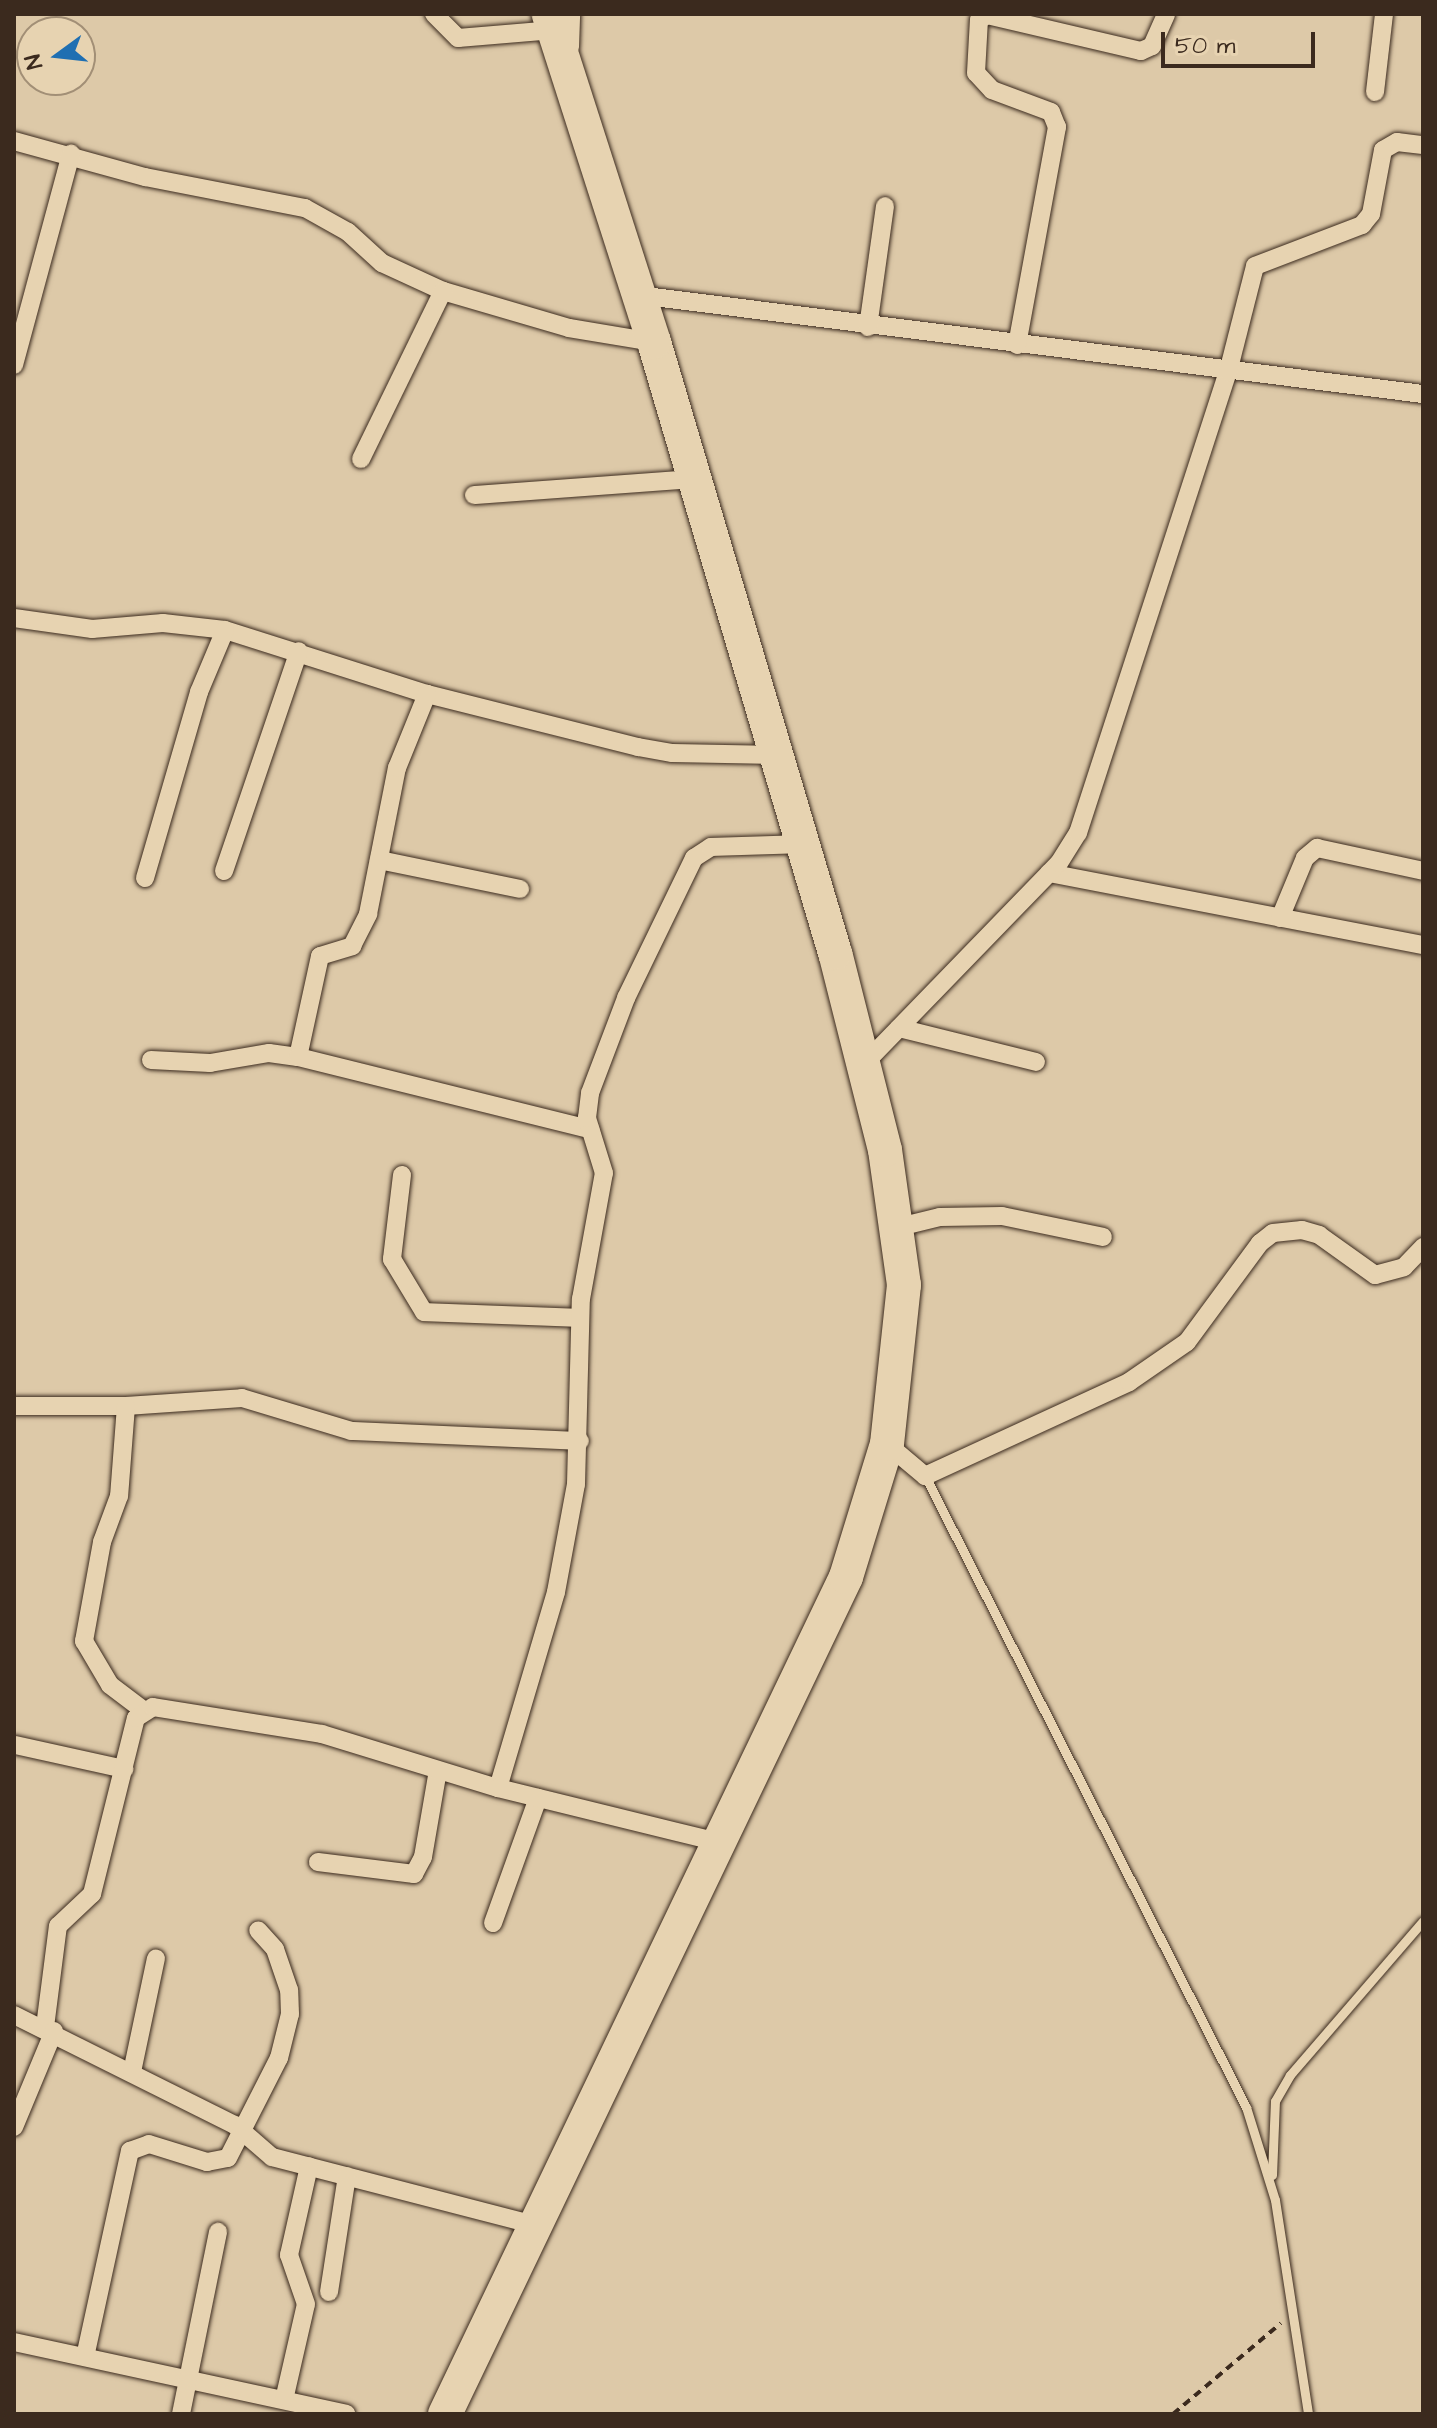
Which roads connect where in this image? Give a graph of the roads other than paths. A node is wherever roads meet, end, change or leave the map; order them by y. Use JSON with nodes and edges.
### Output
{"nodes":[{"id":1,"x":434,"y":14,"type":"edge"},
{"id":2,"x":1166,"y":14,"type":"edge"},
{"id":3,"x":1384,"y":14,"type":"edge"},
{"id":4,"x":558,"y":19,"type":"edge"},
{"id":5,"x":1375,"y":92,"type":"dead end"},
{"id":6,"x":14,"y":141,"type":"edge"},
{"id":7,"x":1423,"y":145,"type":"edge"},
{"id":8,"x":71,"y":154,"type":"junction"},
{"id":9,"x":885,"y":206,"type":"dead end"},
{"id":10,"x":443,"y":291,"type":"junction"},
{"id":11,"x":638,"y":295,"type":"junction"},
{"id":12,"x":868,"y":327,"type":"junction"},
{"id":13,"x":654,"y":342,"type":"junction"},
{"id":14,"x":1017,"y":345,"type":"junction"},
{"id":15,"x":14,"y":365,"type":"edge"},
{"id":16,"x":1228,"y":372,"type":"junction"},
{"id":17,"x":1423,"y":394,"type":"edge"},
{"id":18,"x":361,"y":459,"type":"dead end"},
{"id":19,"x":694,"y":479,"type":"junction"},
{"id":20,"x":474,"y":495,"type":"dead end"},
{"id":21,"x":14,"y":618,"type":"edge"},
{"id":22,"x":225,"y":630,"type":"junction"},
{"id":23,"x":299,"y":651,"type":"junction"},
{"id":24,"x":427,"y":694,"type":"junction"},
{"id":25,"x":778,"y":755,"type":"junction"},
{"id":26,"x":804,"y":844,"type":"junction"},
{"id":27,"x":379,"y":860,"type":"junction"},
{"id":28,"x":224,"y":871,"type":"dead end"},
{"id":29,"x":1423,"y":871,"type":"edge"},
{"id":30,"x":1049,"y":873,"type":"junction"},
{"id":31,"x":145,"y":878,"type":"dead end"},
{"id":32,"x":520,"y":889,"type":"dead end"},
{"id":33,"x":1280,"y":918,"type":"junction"},
{"id":34,"x":1423,"y":945,"type":"edge"},
{"id":35,"x":899,"y":1028,"type":"junction"},
{"id":36,"x":298,"y":1057,"type":"junction"},
{"id":37,"x":151,"y":1060,"type":"dead end"},
{"id":38,"x":1036,"y":1062,"type":"dead end"},
{"id":39,"x":864,"y":1064,"type":"junction"},
{"id":40,"x":590,"y":1129,"type":"junction"},
{"id":41,"x":402,"y":1175,"type":"dead end"},
{"id":42,"x":899,"y":1227,"type":"junction"},
{"id":43,"x":1103,"y":1237,"type":"dead end"},
{"id":44,"x":1423,"y":1247,"type":"edge"},
{"id":45,"x":580,"y":1318,"type":"junction"},
{"id":46,"x":14,"y":1406,"type":"edge"},
{"id":47,"x":126,"y":1406,"type":"junction"},
{"id":48,"x":580,"y":1441,"type":"junction"},
{"id":49,"x":887,"y":1444,"type":"junction"},
{"id":50,"x":925,"y":1476,"type":"junction"},
{"id":51,"x":143,"y":1710,"type":"junction"},
{"id":52,"x":15,"y":1745,"type":"edge"},
{"id":53,"x":124,"y":1769,"type":"junction"},
{"id":54,"x":438,"y":1770,"type":"junction"},
{"id":55,"x":498,"y":1788,"type":"junction"},
{"id":56,"x":538,"y":1798,"type":"junction"},
{"id":57,"x":722,"y":1843,"type":"junction"},
{"id":58,"x":318,"y":1862,"type":"dead end"},
{"id":59,"x":1423,"y":1921,"type":"edge"},
{"id":60,"x":493,"y":1923,"type":"dead end"},
{"id":61,"x":258,"y":1930,"type":"dead end"},
{"id":62,"x":156,"y":1958,"type":"dead end"},
{"id":63,"x":14,"y":2015,"type":"edge"},
{"id":64,"x":50,"y":2029,"type":"junction"},
{"id":65,"x":132,"y":2072,"type":"junction"},
{"id":66,"x":14,"y":2127,"type":"edge"},
{"id":67,"x":244,"y":2132,"type":"junction"},
{"id":68,"x":309,"y":2166,"type":"junction"},
{"id":69,"x":347,"y":2176,"type":"junction"},
{"id":70,"x":1275,"y":2200,"type":"junction"},
{"id":71,"x":538,"y":2226,"type":"junction"},
{"id":72,"x":218,"y":2232,"type":"dead end"},
{"id":73,"x":329,"y":2292,"type":"dead end"},
{"id":74,"x":15,"y":2344,"type":"edge"},
{"id":75,"x":85,"y":2357,"type":"junction"},
{"id":76,"x":189,"y":2379,"type":"junction"},
{"id":77,"x":284,"y":2400,"type":"junction"},
{"id":78,"x":181,"y":2414,"type":"edge"},
{"id":79,"x":346,"y":2414,"type":"edge"},
{"id":80,"x":445,"y":2414,"type":"edge"},
{"id":81,"x":1308,"y":2414,"type":"edge"}],
"edges":[{"from":1,"to":4,"type":"street"},
{"from":2,"to":14,"type":"street"},
{"from":3,"to":5,"type":"street"},
{"from":4,"to":11,"type":"highway"},
{"from":6,"to":8,"type":"street"},
{"from":7,"to":16,"type":"street"},
{"from":8,"to":10,"type":"street"},
{"from":8,"to":15,"type":"street"},
{"from":9,"to":12,"type":"street"},
{"from":10,"to":13,"type":"street"},
{"from":10,"to":18,"type":"street"},
{"from":11,"to":12,"type":"street"},
{"from":11,"to":13,"type":"highway"},
{"from":12,"to":14,"type":"street"},
{"from":13,"to":19,"type":"highway"},
{"from":14,"to":16,"type":"street"},
{"from":16,"to":17,"type":"street"},
{"from":16,"to":30,"type":"street"},
{"from":19,"to":20,"type":"street"},
{"from":19,"to":25,"type":"highway"},
{"from":21,"to":22,"type":"street"},
{"from":22,"to":23,"type":"street"},
{"from":22,"to":31,"type":"street"},
{"from":23,"to":24,"type":"street"},
{"from":23,"to":28,"type":"street"},
{"from":24,"to":25,"type":"street"},
{"from":24,"to":27,"type":"street"},
{"from":25,"to":26,"type":"highway"},
{"from":26,"to":39,"type":"highway"},
{"from":26,"to":40,"type":"street"},
{"from":27,"to":32,"type":"street"},
{"from":27,"to":36,"type":"street"},
{"from":29,"to":33,"type":"street"},
{"from":30,"to":33,"type":"street"},
{"from":30,"to":35,"type":"street"},
{"from":33,"to":34,"type":"street"},
{"from":35,"to":38,"type":"street"},
{"from":35,"to":39,"type":"street"},
{"from":36,"to":37,"type":"street"},
{"from":36,"to":40,"type":"street"},
{"from":39,"to":42,"type":"highway"},
{"from":40,"to":45,"type":"street"},
{"from":41,"to":45,"type":"street"},
{"from":42,"to":43,"type":"street"},
{"from":42,"to":49,"type":"highway"},
{"from":44,"to":50,"type":"street"},
{"from":45,"to":48,"type":"street"},
{"from":46,"to":47,"type":"street"},
{"from":47,"to":48,"type":"street"},
{"from":47,"to":51,"type":"street"},
{"from":48,"to":55,"type":"street"},
{"from":49,"to":50,"type":"street"},
{"from":49,"to":57,"type":"highway"},
{"from":50,"to":70,"type":"lane"},
{"from":51,"to":53,"type":"street"},
{"from":51,"to":54,"type":"street"},
{"from":52,"to":53,"type":"street"},
{"from":53,"to":64,"type":"street"},
{"from":54,"to":55,"type":"street"},
{"from":54,"to":58,"type":"street"},
{"from":55,"to":56,"type":"street"},
{"from":56,"to":57,"type":"street"},
{"from":56,"to":60,"type":"street"},
{"from":57,"to":71,"type":"highway"},
{"from":59,"to":70,"type":"lane"},
{"from":61,"to":67,"type":"street"},
{"from":62,"to":65,"type":"street"},
{"from":63,"to":64,"type":"street"},
{"from":64,"to":65,"type":"street"},
{"from":64,"to":66,"type":"street"},
{"from":65,"to":67,"type":"street"},
{"from":67,"to":68,"type":"street"},
{"from":67,"to":75,"type":"street"},
{"from":68,"to":69,"type":"street"},
{"from":68,"to":77,"type":"street"},
{"from":69,"to":71,"type":"street"},
{"from":69,"to":73,"type":"street"},
{"from":70,"to":81,"type":"lane"},
{"from":71,"to":80,"type":"highway"},
{"from":72,"to":76,"type":"street"},
{"from":74,"to":75,"type":"street"},
{"from":75,"to":76,"type":"street"},
{"from":76,"to":77,"type":"street"},
{"from":76,"to":78,"type":"street"},
{"from":77,"to":79,"type":"street"}]}
